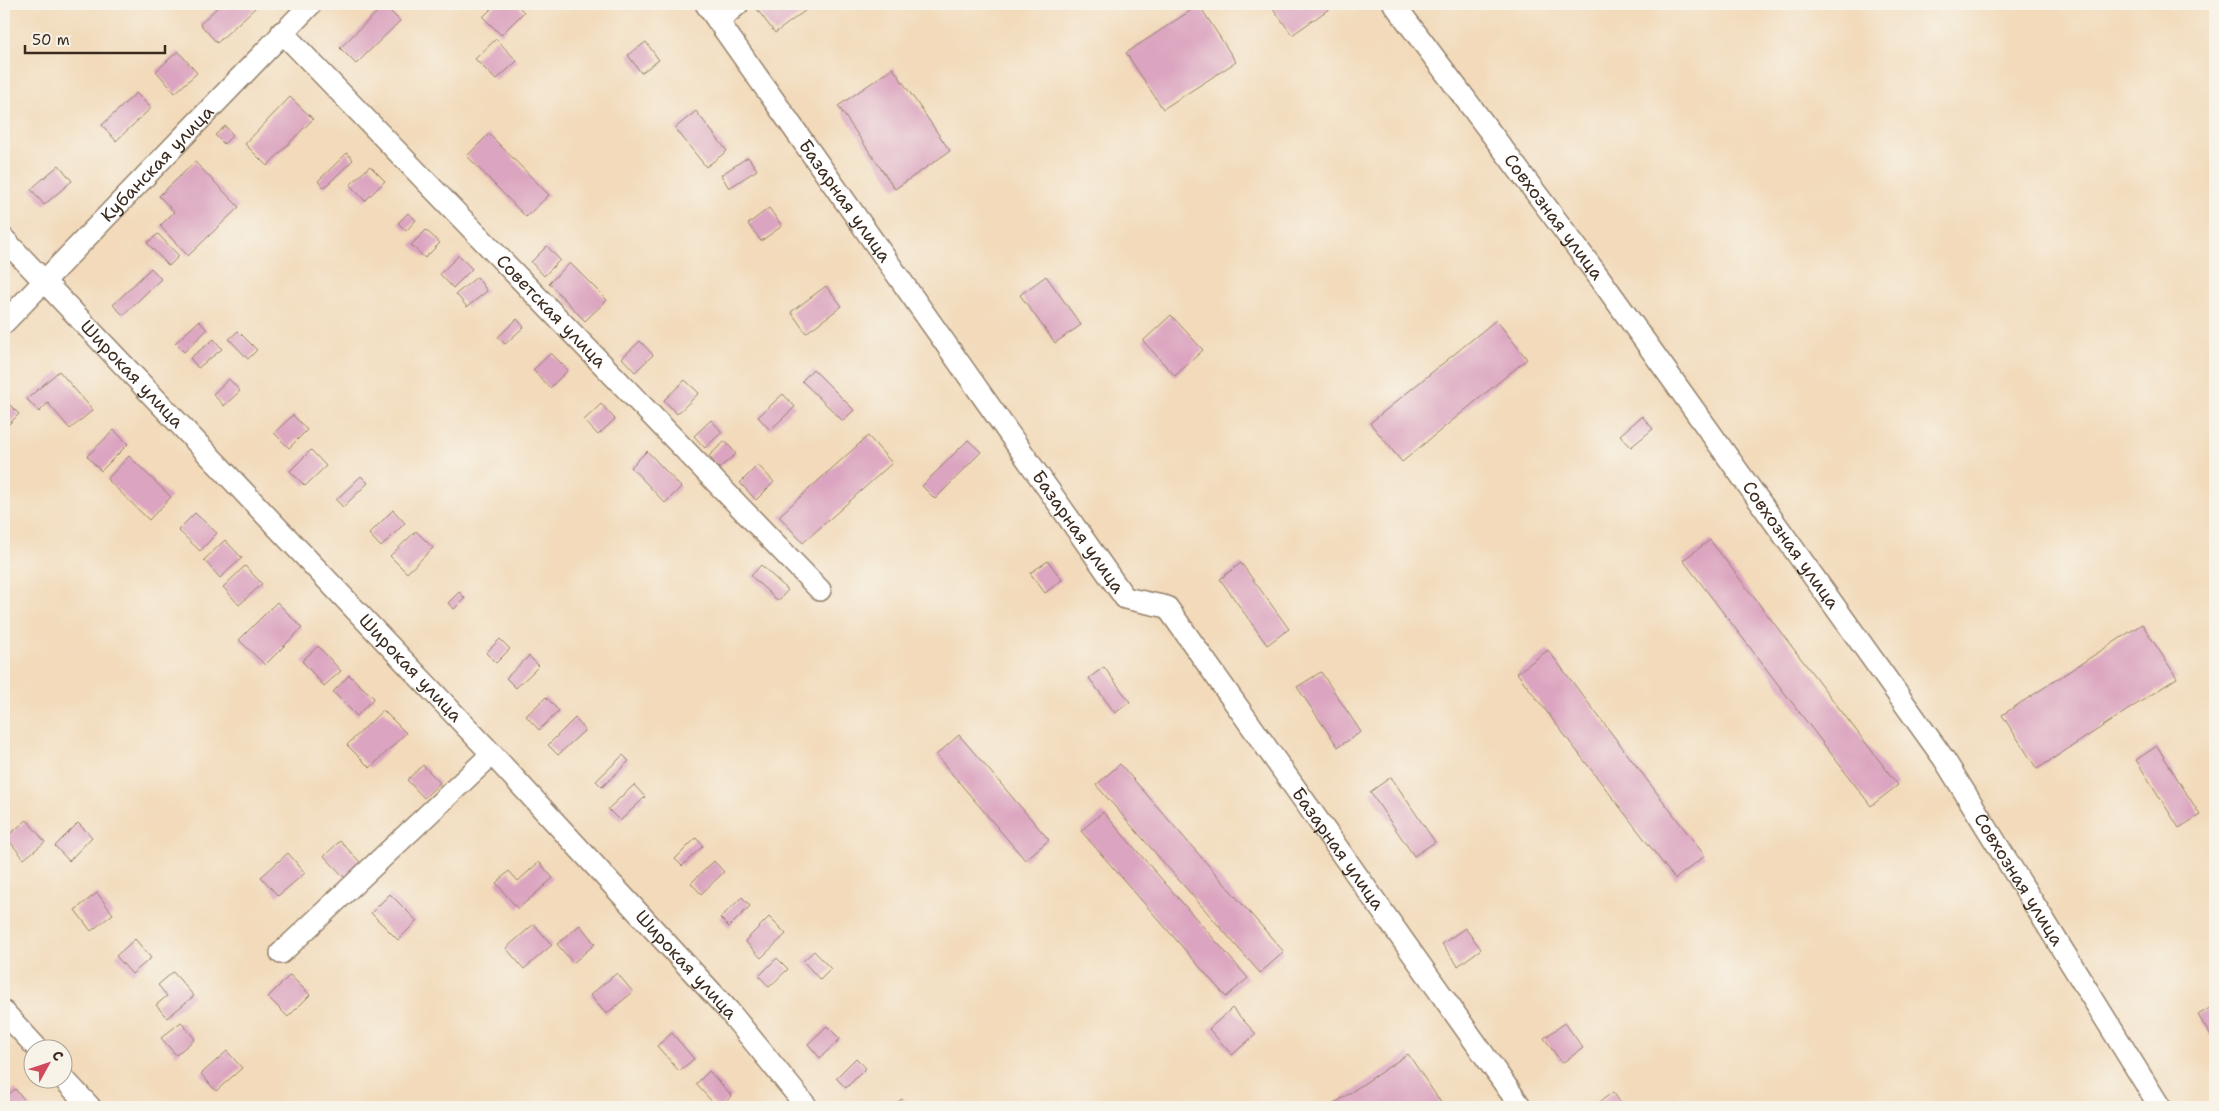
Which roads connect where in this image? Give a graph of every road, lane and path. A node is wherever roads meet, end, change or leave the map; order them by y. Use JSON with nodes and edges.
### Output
{"nodes":[{"id":1,"x":311,"y":4,"type":"edge"},
{"id":2,"x":706,"y":4,"type":"edge"},
{"id":3,"x":738,"y":4,"type":"edge"},
{"id":4,"x":1394,"y":4,"type":"edge"},
{"id":5,"x":718,"y":21,"type":"junction"},
{"id":6,"x":282,"y":32,"type":"junction"},
{"id":7,"x":4,"y":239,"type":"edge"},
{"id":8,"x":42,"y":282,"type":"junction"},
{"id":9,"x":4,"y":323,"type":"edge"},
{"id":10,"x":820,"y":590,"type":"dead end"},
{"id":11,"x":492,"y":754,"type":"junction"},
{"id":12,"x":281,"y":953,"type":"dead end"},
{"id":13,"x":4,"y":1012,"type":"edge"},
{"id":14,"x":28,"y":1038,"type":"edge"},
{"id":15,"x":72,"y":1088,"type":"edge"},
{"id":16,"x":90,"y":1107,"type":"edge"},
{"id":17,"x":807,"y":1107,"type":"edge"},
{"id":18,"x":1521,"y":1107,"type":"edge"},
{"id":19,"x":2160,"y":1107,"type":"edge"}],
"edges":[{"from":1,"to":6,"type":"street","name":"Кубанская улица"},
{"from":2,"to":5,"type":"street","name":"Базарная улица"},
{"from":3,"to":5,"type":"street"},
{"from":4,"to":19,"type":"street","name":"Совхозная улица"},
{"from":5,"to":18,"type":"street","name":"Базарная улица"},
{"from":6,"to":8,"type":"street","name":"Кубанская улица"},
{"from":6,"to":10,"type":"street","name":"Советская улица"},
{"from":7,"to":8,"type":"street","name":"Широкая улица"},
{"from":8,"to":9,"type":"street","name":"Кубанская улица"},
{"from":8,"to":11,"type":"street","name":"Широкая улица"},
{"from":11,"to":12,"type":"street"},
{"from":11,"to":17,"type":"street","name":"Широкая улица"},
{"from":13,"to":14,"type":"street"},
{"from":15,"to":16,"type":"street"}]}
